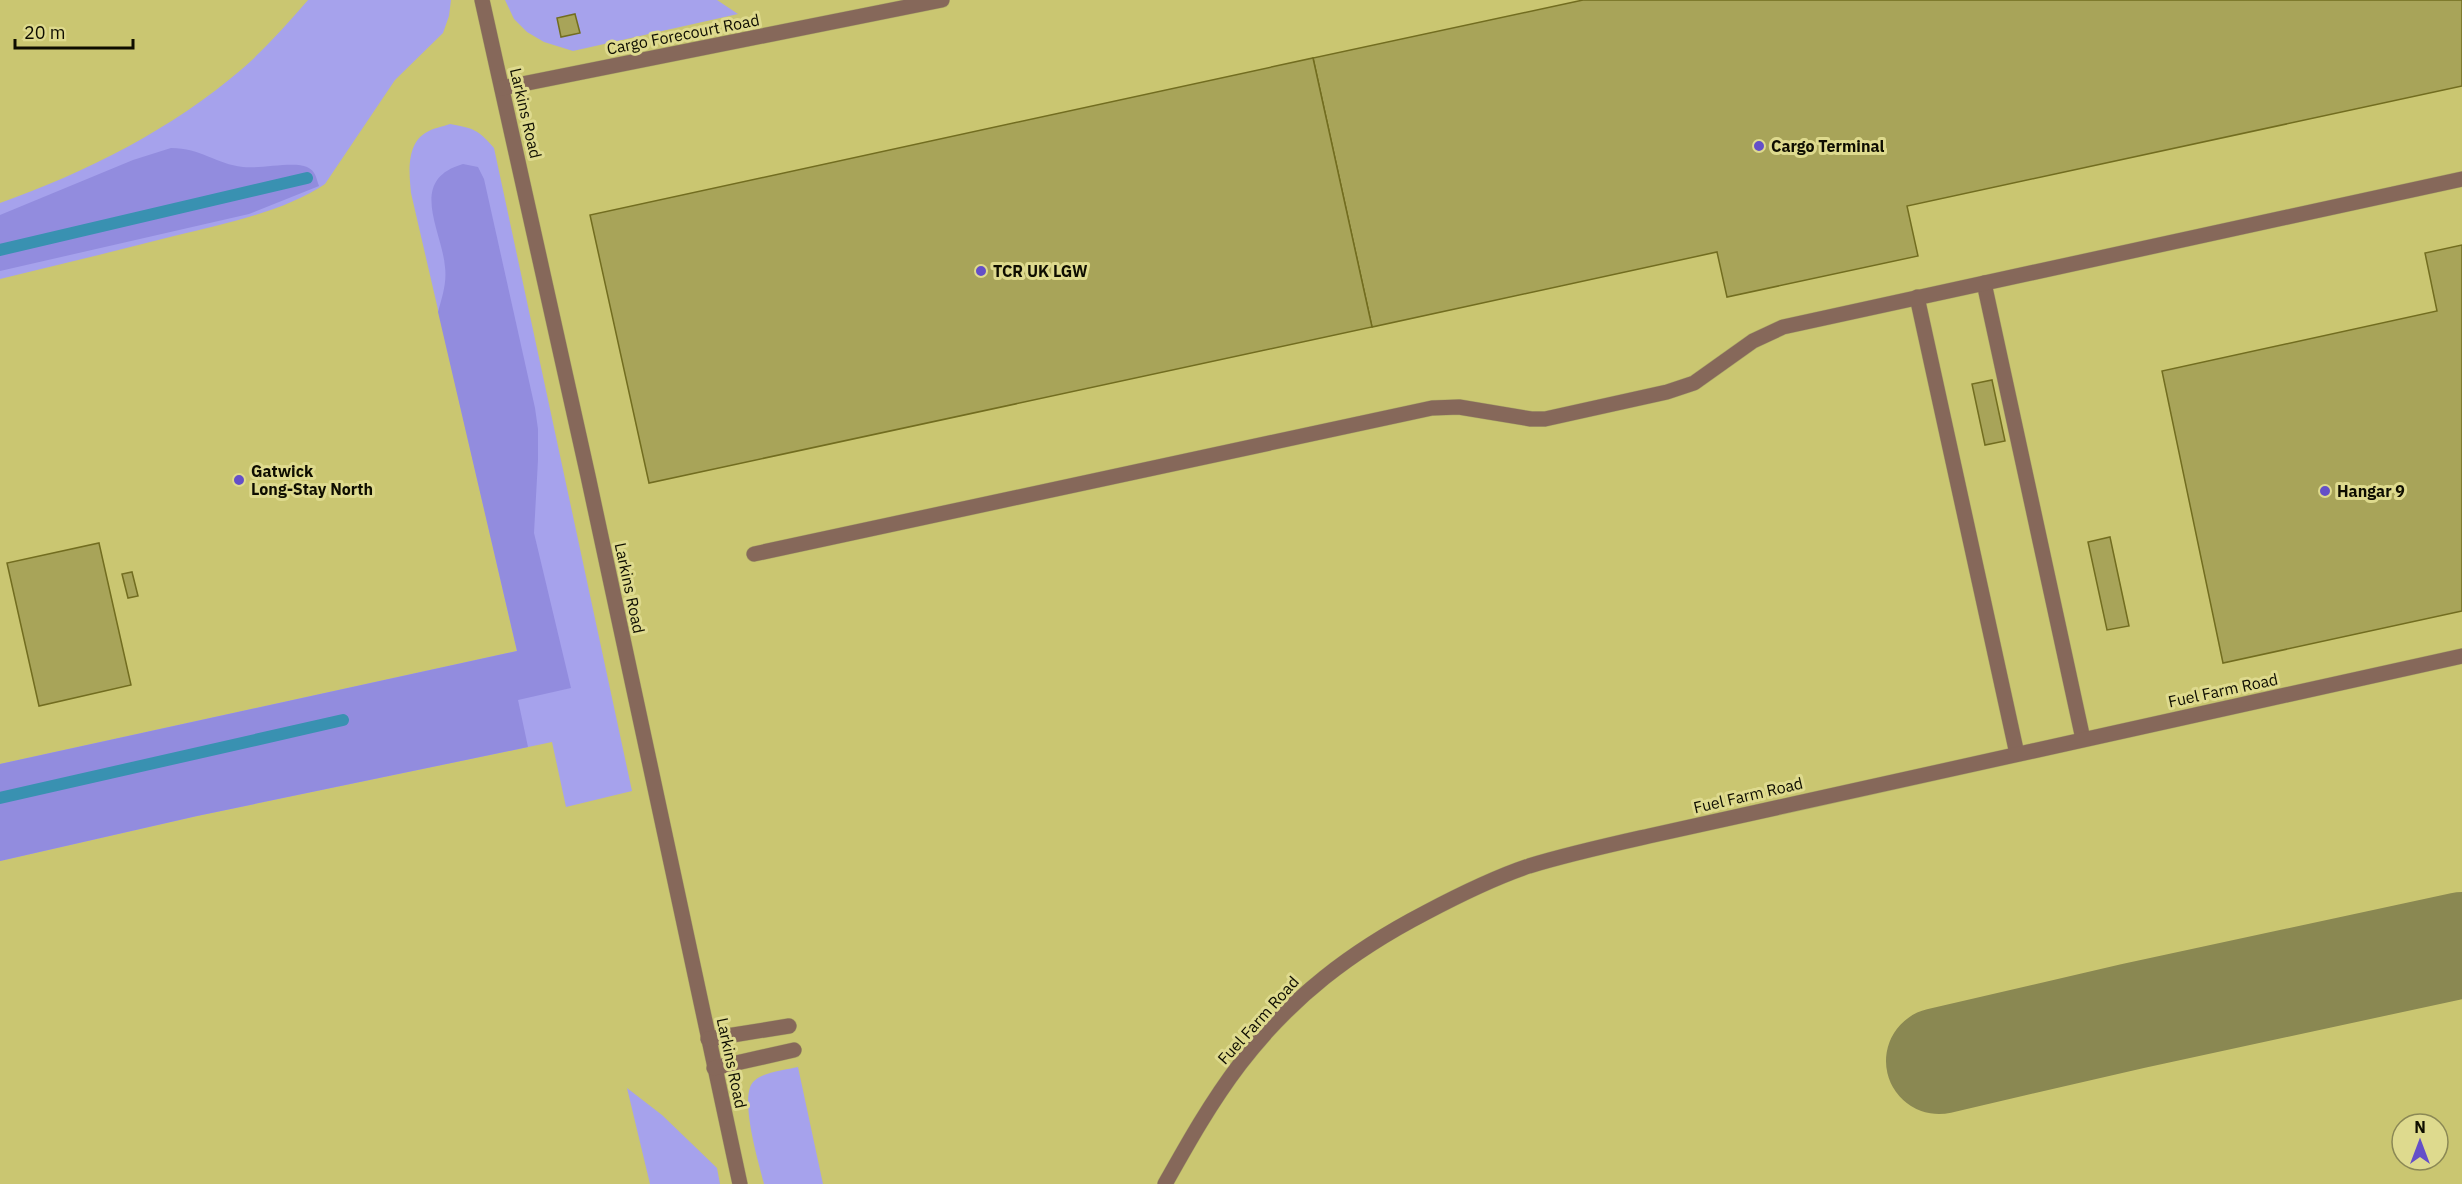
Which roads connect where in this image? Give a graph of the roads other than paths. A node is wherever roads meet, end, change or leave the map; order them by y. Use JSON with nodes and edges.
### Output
{"nodes":[{"id":1,"x":482,"y":0,"type":"edge"},
{"id":2,"x":942,"y":0,"type":"edge"},
{"id":3,"x":502,"y":88,"type":"junction"},
{"id":4,"x":2462,"y":179,"type":"edge"},
{"id":5,"x":1984,"y":283,"type":"junction"},
{"id":6,"x":1917,"y":297,"type":"junction"},
{"id":7,"x":754,"y":554,"type":"dead end"},
{"id":8,"x":2462,"y":656,"type":"edge"},
{"id":9,"x":2082,"y":739,"type":"junction"},
{"id":10,"x":2017,"y":754,"type":"junction"},
{"id":11,"x":789,"y":1026,"type":"dead end"},
{"id":12,"x":708,"y":1039,"type":"junction"},
{"id":13,"x":794,"y":1050,"type":"dead end"},
{"id":14,"x":714,"y":1068,"type":"junction"},
{"id":15,"x":740,"y":1184,"type":"edge"},
{"id":16,"x":1165,"y":1184,"type":"edge"}],
"edges":[{"from":1,"to":3,"type":"lane","name":"Larkins Road"},
{"from":2,"to":3,"type":"lane","name":"Cargo Forecourt Road"},
{"from":3,"to":12,"type":"lane","name":"Larkins Road"},
{"from":4,"to":5,"type":"lane"},
{"from":5,"to":6,"type":"lane"},
{"from":5,"to":9,"type":"lane"},
{"from":6,"to":7,"type":"lane"},
{"from":6,"to":10,"type":"lane"},
{"from":8,"to":9,"type":"lane","name":"Fuel Farm Road"},
{"from":9,"to":10,"type":"lane","name":"Fuel Farm Road"},
{"from":10,"to":16,"type":"lane","name":"Fuel Farm Road"},
{"from":11,"to":12,"type":"lane"},
{"from":12,"to":14,"type":"lane","name":"Larkins Road"},
{"from":13,"to":14,"type":"lane"},
{"from":14,"to":15,"type":"lane","name":"Larkins Road"}]}
